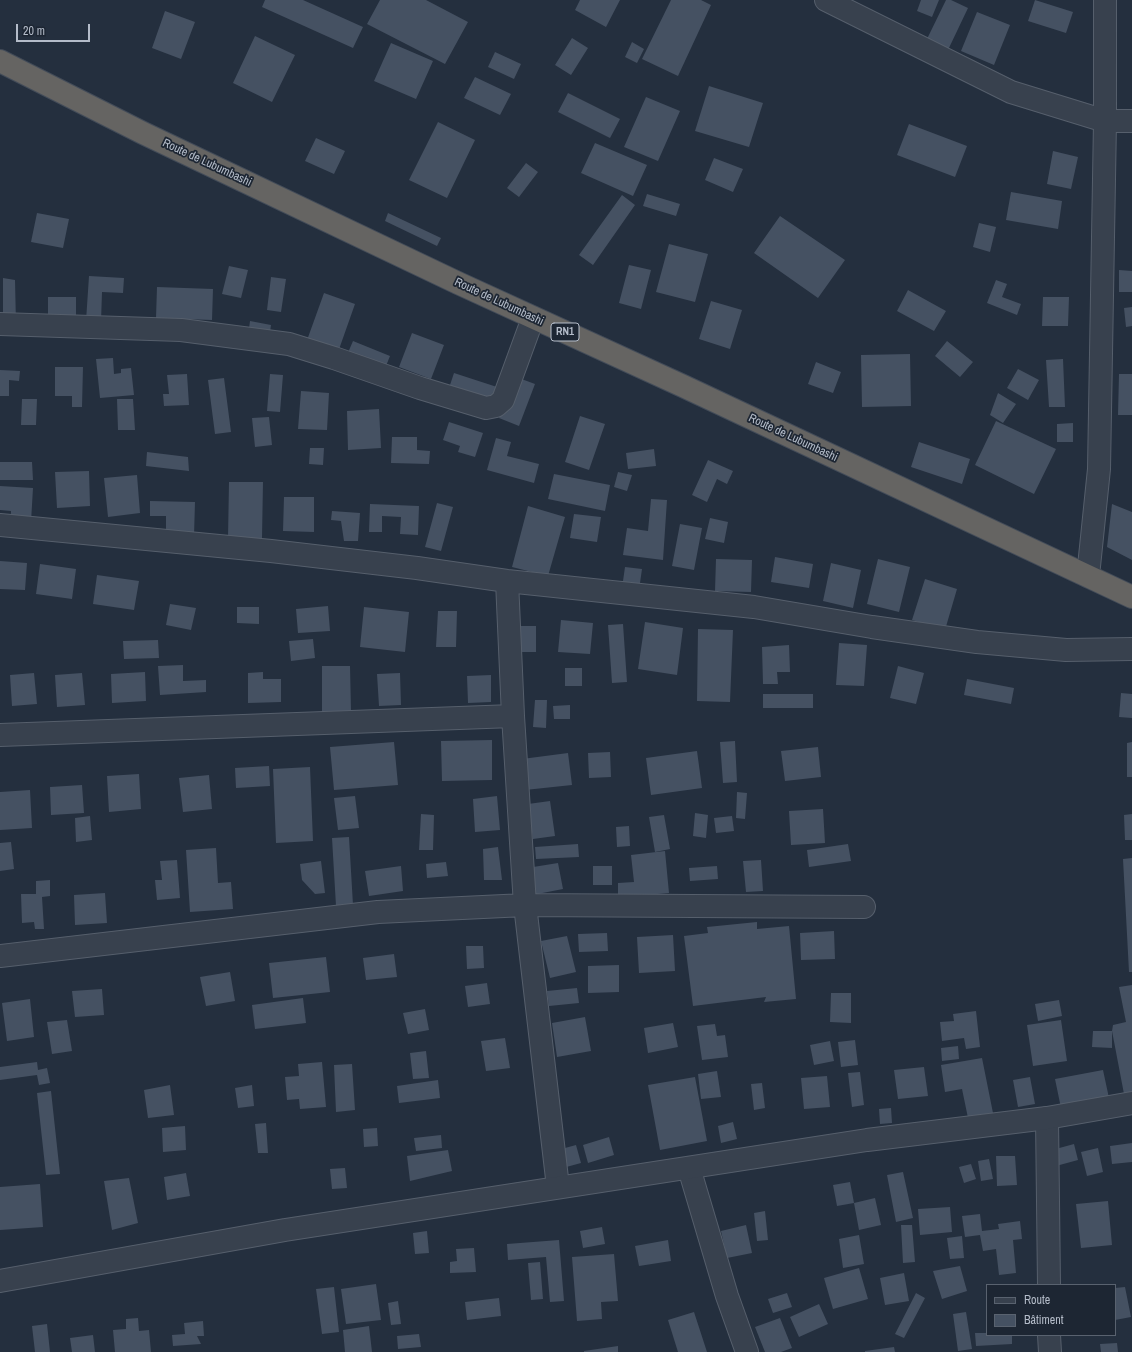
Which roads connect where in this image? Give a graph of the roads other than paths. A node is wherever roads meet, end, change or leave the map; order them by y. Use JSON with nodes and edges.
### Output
{"nodes":[{"id":1,"x":826,"y":0,"type":"edge"},
{"id":2,"x":1105,"y":0,"type":"edge"},
{"id":3,"x":0,"y":61,"type":"edge"},
{"id":4,"x":1105,"y":121,"type":"junction"},
{"id":5,"x":1132,"y":121,"type":"edge"},
{"id":6,"x":533,"y":318,"type":"junction"},
{"id":7,"x":0,"y":324,"type":"edge"},
{"id":8,"x":0,"y":525,"type":"edge"},
{"id":9,"x":1088,"y":576,"type":"junction"},
{"id":10,"x":508,"y":581,"type":"junction"},
{"id":11,"x":1132,"y":597,"type":"edge"},
{"id":12,"x":1132,"y":649,"type":"edge"},
{"id":13,"x":512,"y":716,"type":"junction"},
{"id":14,"x":0,"y":735,"type":"edge"},
{"id":15,"x":525,"y":905,"type":"junction"},
{"id":16,"x":864,"y":907,"type":"dead end"},
{"id":17,"x":0,"y":956,"type":"edge"},
{"id":18,"x":1132,"y":1103,"type":"edge"},
{"id":19,"x":1047,"y":1118,"type":"junction"},
{"id":20,"x":689,"y":1168,"type":"junction"},
{"id":21,"x":558,"y":1188,"type":"junction"},
{"id":22,"x":0,"y":1281,"type":"edge"},
{"id":23,"x":1049,"y":1284,"type":"edge"},
{"id":24,"x":1050,"y":1336,"type":"edge"},
{"id":25,"x":747,"y":1352,"type":"edge"},
{"id":26,"x":1050,"y":1352,"type":"edge"}],
"edges":[{"from":1,"to":4,"type":"street"},
{"from":2,"to":4,"type":"street"},
{"from":3,"to":6,"type":"highway","name":"Route de Lubumbashi","number":"RN1"},
{"from":4,"to":5,"type":"street"},
{"from":4,"to":9,"type":"street"},
{"from":6,"to":7,"type":"street"},
{"from":6,"to":9,"type":"highway","name":"Route de Lubumbashi","number":"RN1"},
{"from":8,"to":10,"type":"street"},
{"from":9,"to":11,"type":"highway","name":"Route de Lubumbashi","number":"RN1"},
{"from":10,"to":12,"type":"street"},
{"from":10,"to":13,"type":"street"},
{"from":13,"to":14,"type":"street"},
{"from":13,"to":15,"type":"street"},
{"from":15,"to":16,"type":"street"},
{"from":15,"to":17,"type":"street"},
{"from":15,"to":21,"type":"street"},
{"from":18,"to":19,"type":"street"},
{"from":19,"to":20,"type":"street"},
{"from":19,"to":23,"type":"street"},
{"from":20,"to":21,"type":"street"},
{"from":20,"to":25,"type":"street"},
{"from":21,"to":22,"type":"street"},
{"from":24,"to":26,"type":"street"}]}
